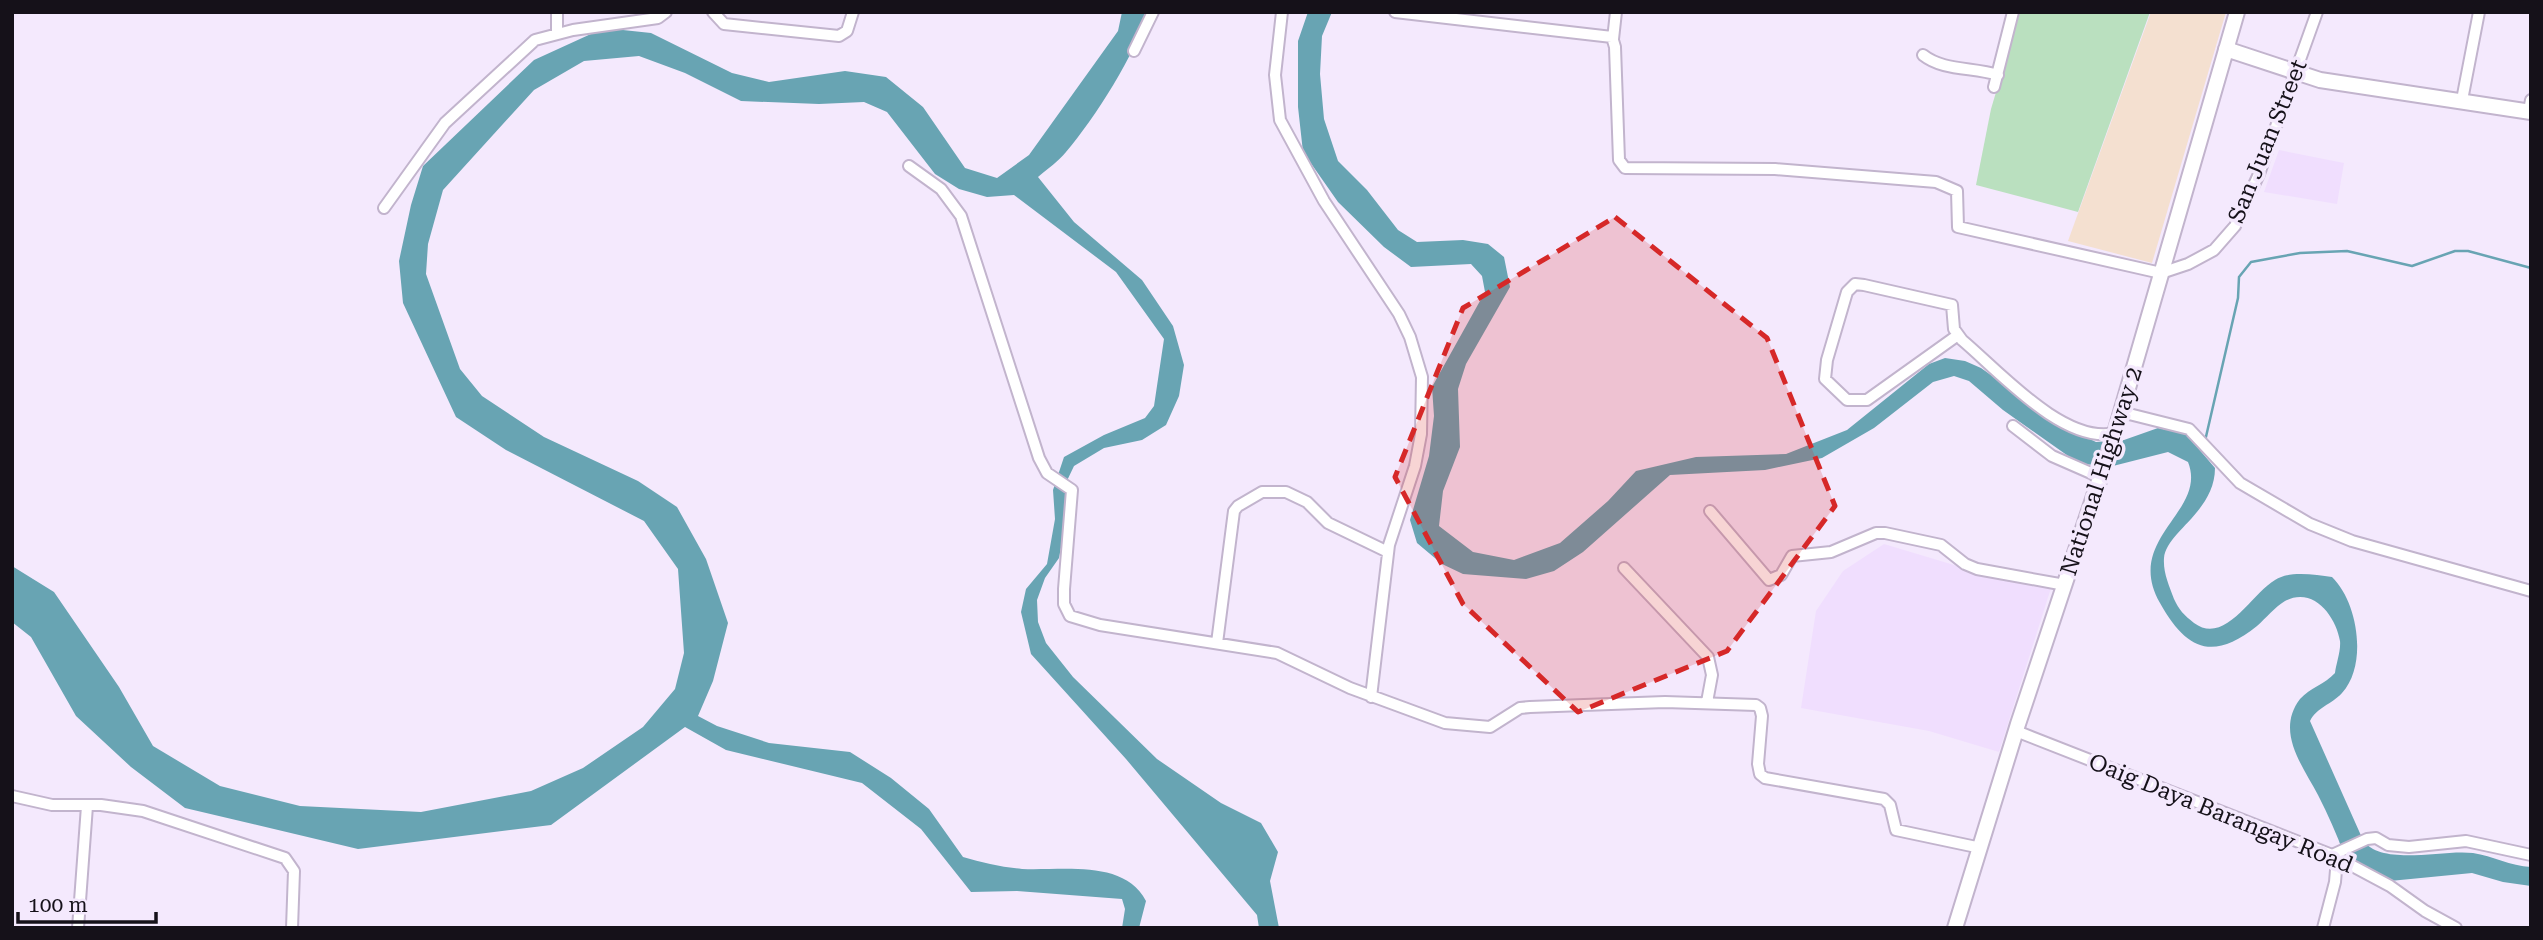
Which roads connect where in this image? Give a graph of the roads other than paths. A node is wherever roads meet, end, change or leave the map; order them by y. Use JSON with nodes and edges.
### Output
{"nodes":[{"id":1,"x":556,"y":12,"type":"edge"},
{"id":2,"x":666,"y":12,"type":"edge"},
{"id":3,"x":713,"y":12,"type":"edge"},
{"id":4,"x":853,"y":12,"type":"edge"},
{"id":5,"x":1153,"y":12,"type":"edge"},
{"id":6,"x":1282,"y":12,"type":"edge"},
{"id":7,"x":1395,"y":12,"type":"edge"},
{"id":8,"x":1616,"y":12,"type":"edge"},
{"id":9,"x":2013,"y":12,"type":"edge"},
{"id":10,"x":2237,"y":12,"type":"edge"},
{"id":11,"x":2317,"y":12,"type":"edge"},
{"id":12,"x":2479,"y":12,"type":"edge"},
{"id":13,"x":557,"y":33,"type":"junction"},
{"id":14,"x":1614,"y":38,"type":"junction"},
{"id":15,"x":2226,"y":49,"type":"junction"},
{"id":16,"x":1134,"y":51,"type":"dead end"},
{"id":17,"x":1923,"y":55,"type":"dead end"},
{"id":18,"x":2296,"y":73,"type":"junction"},
{"id":19,"x":1998,"y":75,"type":"junction"},
{"id":20,"x":1994,"y":87,"type":"dead end"},
{"id":21,"x":2462,"y":100,"type":"junction"},
{"id":22,"x":2530,"y":108,"type":"edge"},
{"id":23,"x":909,"y":166,"type":"dead end"},
{"id":24,"x":384,"y":208,"type":"dead end"},
{"id":25,"x":2161,"y":273,"type":"junction"},
{"id":26,"x":1958,"y":335,"type":"junction"},
{"id":27,"x":2122,"y":412,"type":"junction"},
{"id":28,"x":2013,"y":426,"type":"dead end"},
{"id":29,"x":2114,"y":436,"type":"junction"},
{"id":30,"x":2101,"y":474,"type":"junction"},
{"id":31,"x":1710,"y":512,"type":"dead end"},
{"id":32,"x":1388,"y":552,"type":"junction"},
{"id":33,"x":1624,"y":568,"type":"dead end"},
{"id":34,"x":2065,"y":585,"type":"junction"},
{"id":35,"x":2531,"y":592,"type":"edge"},
{"id":36,"x":1217,"y":643,"type":"junction"},
{"id":37,"x":1371,"y":697,"type":"junction"},
{"id":38,"x":1707,"y":702,"type":"junction"},
{"id":39,"x":2016,"y":731,"type":"junction"},
{"id":40,"x":12,"y":796,"type":"edge"},
{"id":41,"x":87,"y":806,"type":"junction"},
{"id":42,"x":1981,"y":848,"type":"junction"},
{"id":43,"x":2336,"y":855,"type":"junction"},
{"id":44,"x":2531,"y":855,"type":"edge"},
{"id":45,"x":78,"y":928,"type":"edge"},
{"id":46,"x":292,"y":928,"type":"edge"},
{"id":47,"x":1955,"y":928,"type":"edge"},
{"id":48,"x":2323,"y":928,"type":"edge"},
{"id":49,"x":2456,"y":928,"type":"edge"}],
"edges":[{"from":1,"to":13,"type":"street"},
{"from":2,"to":13,"type":"street"},
{"from":3,"to":4,"type":"street"},
{"from":5,"to":16,"type":"street"},
{"from":6,"to":32,"type":"street"},
{"from":7,"to":14,"type":"street"},
{"from":8,"to":14,"type":"street"},
{"from":9,"to":19,"type":"street"},
{"from":10,"to":15,"type":"main road","name":"National Highway 2"},
{"from":11,"to":18,"type":"street","name":"San Juan Street"},
{"from":12,"to":21,"type":"street"},
{"from":13,"to":24,"type":"street"},
{"from":14,"to":25,"type":"street"},
{"from":15,"to":18,"type":"main road"},
{"from":15,"to":25,"type":"main road","name":"National Highway 2"},
{"from":17,"to":19,"type":"street"},
{"from":18,"to":21,"type":"main road"},
{"from":18,"to":25,"type":"street","name":"San Juan Street"},
{"from":19,"to":20,"type":"street"},
{"from":21,"to":22,"type":"main road"},
{"from":23,"to":36,"type":"street"},
{"from":25,"to":27,"type":"main road","name":"National Highway 2"},
{"from":26,"to":26,"type":"street"},
{"from":26,"to":29,"type":"street"},
{"from":27,"to":29,"type":"main road","name":"National Highway 2"},
{"from":27,"to":35,"type":"street"},
{"from":28,"to":30,"type":"street"},
{"from":29,"to":30,"type":"main road","name":"National Highway 2"},
{"from":30,"to":34,"type":"main road","name":"National Highway 2"},
{"from":31,"to":34,"type":"street"},
{"from":32,"to":36,"type":"street"},
{"from":32,"to":37,"type":"street"},
{"from":33,"to":38,"type":"street"},
{"from":34,"to":39,"type":"main road","name":"National Highway 2"},
{"from":36,"to":37,"type":"street"},
{"from":37,"to":38,"type":"street"},
{"from":38,"to":42,"type":"street"},
{"from":39,"to":42,"type":"main road","name":"National Highway 2"},
{"from":39,"to":43,"type":"street","name":"Oaig Daya Barangay Road"},
{"from":40,"to":41,"type":"street"},
{"from":41,"to":45,"type":"street"},
{"from":41,"to":46,"type":"street"},
{"from":42,"to":47,"type":"main road","name":"National Highway 2"},
{"from":43,"to":44,"type":"street"},
{"from":43,"to":48,"type":"street"},
{"from":43,"to":49,"type":"street","name":"Oaig Daya Barangay Road"}]}
